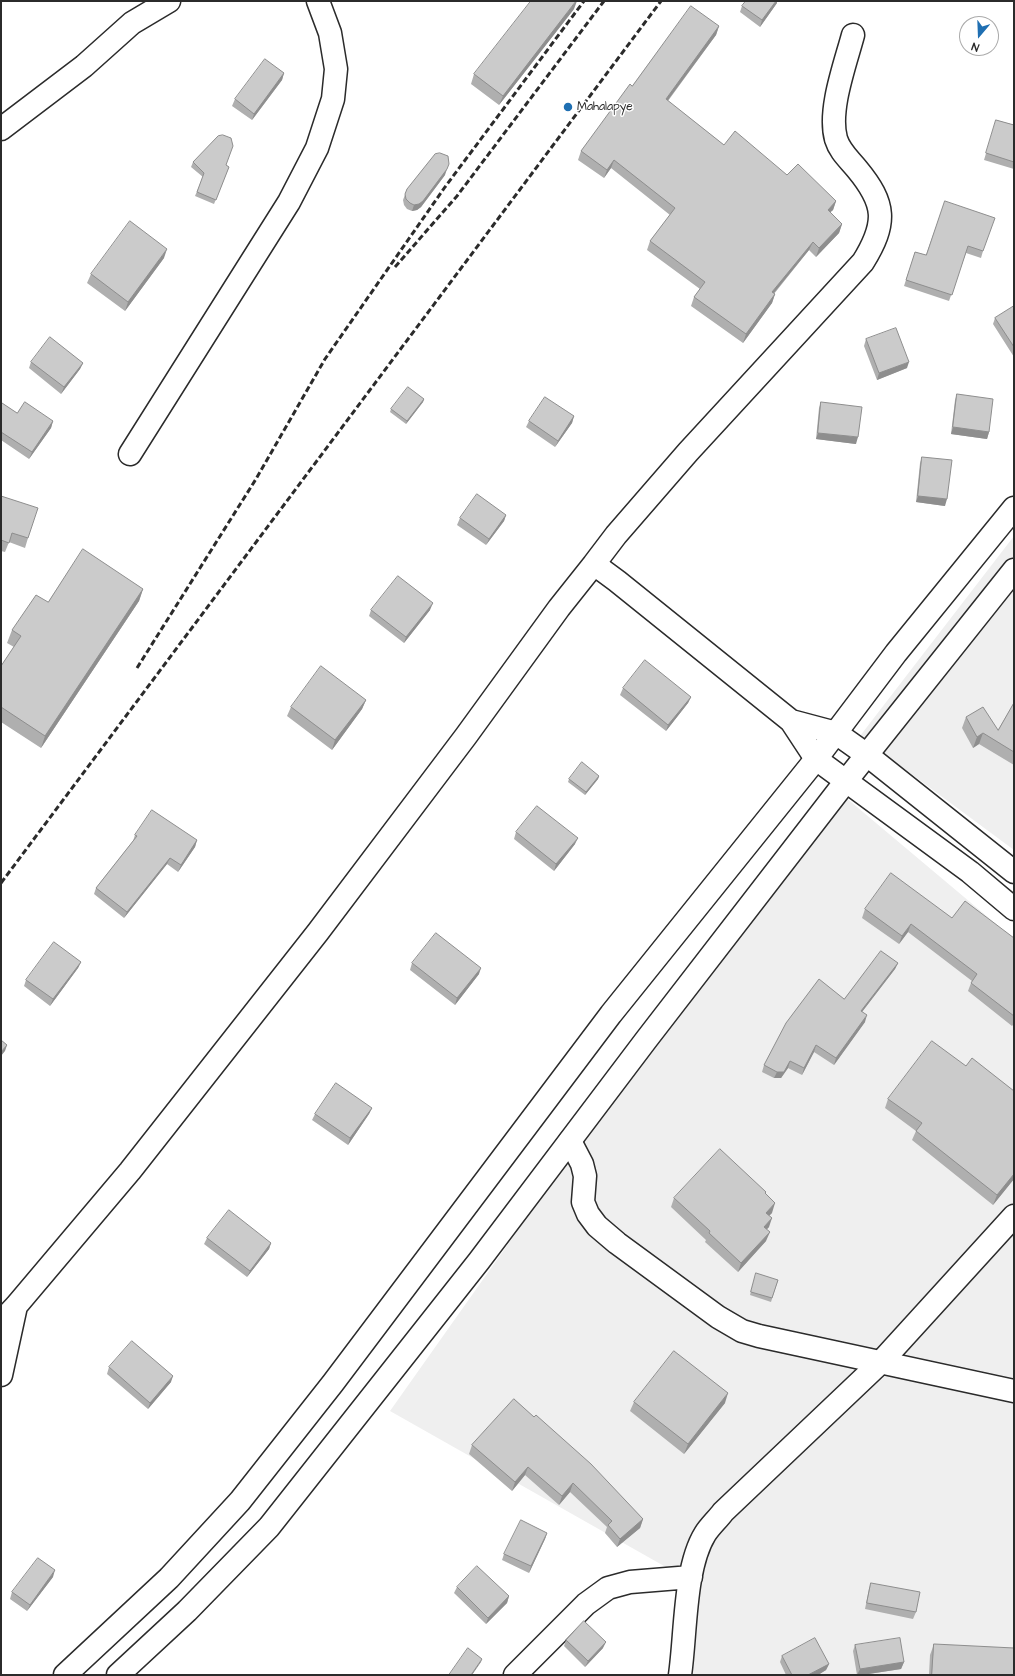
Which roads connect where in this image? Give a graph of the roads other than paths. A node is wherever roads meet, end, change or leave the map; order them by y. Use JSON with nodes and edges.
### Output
{"nodes":[{"id":1,"x":170,"y":1,"type":"edge"},
{"id":2,"x":318,"y":1,"type":"edge"},
{"id":3,"x":853,"y":35,"type":"dead end"},
{"id":4,"x":1,"y":129,"type":"edge"},
{"id":5,"x":130,"y":454,"type":"dead end"},
{"id":6,"x":1014,"y":508,"type":"edge"},
{"id":7,"x":594,"y":564,"type":"junction"},
{"id":8,"x":1014,"y":570,"type":"edge"},
{"id":9,"x":791,"y":721,"type":"junction"},
{"id":10,"x":836,"y":733,"type":"junction"},
{"id":11,"x":867,"y":755,"type":"junction"},
{"id":12,"x":816,"y":759,"type":"junction"},
{"id":13,"x":846,"y":781,"type":"junction"},
{"id":14,"x":1014,"y":872,"type":"edge"},
{"id":15,"x":1014,"y":909,"type":"edge"},
{"id":16,"x":570,"y":1141,"type":"junction"},
{"id":17,"x":1014,"y":1216,"type":"edge"},
{"id":18,"x":16,"y":1306,"type":"junction"},
{"id":19,"x":1,"y":1322,"type":"edge"},
{"id":20,"x":881,"y":1362,"type":"junction"},
{"id":21,"x":1,"y":1375,"type":"edge"},
{"id":22,"x":1014,"y":1391,"type":"edge"},
{"id":23,"x":691,"y":1577,"type":"junction"},
{"id":24,"x":65,"y":1675,"type":"edge"},
{"id":25,"x":118,"y":1675,"type":"edge"},
{"id":26,"x":515,"y":1675,"type":"edge"},
{"id":27,"x":680,"y":1675,"type":"edge"}],
"edges":[{"from":1,"to":4,"type":"main road"},
{"from":2,"to":5,"type":"main road"},
{"from":3,"to":7,"type":"main road"},
{"from":6,"to":10,"type":"main road"},
{"from":7,"to":9,"type":"main road"},
{"from":7,"to":18,"type":"main road"},
{"from":8,"to":11,"type":"main road"},
{"from":9,"to":10,"type":"main road"},
{"from":9,"to":12,"type":"main road"},
{"from":10,"to":11,"type":"main road"},
{"from":10,"to":12,"type":"main road"},
{"from":11,"to":13,"type":"main road"},
{"from":11,"to":14,"type":"main road"},
{"from":12,"to":13,"type":"main road"},
{"from":12,"to":24,"type":"main road"},
{"from":13,"to":15,"type":"main road"},
{"from":13,"to":16,"type":"main road"},
{"from":16,"to":20,"type":"main road"},
{"from":16,"to":25,"type":"main road"},
{"from":17,"to":20,"type":"main road"},
{"from":18,"to":19,"type":"main road"},
{"from":18,"to":21,"type":"main road"},
{"from":20,"to":22,"type":"main road"},
{"from":20,"to":23,"type":"main road"},
{"from":23,"to":26,"type":"main road"},
{"from":23,"to":27,"type":"main road"}]}
